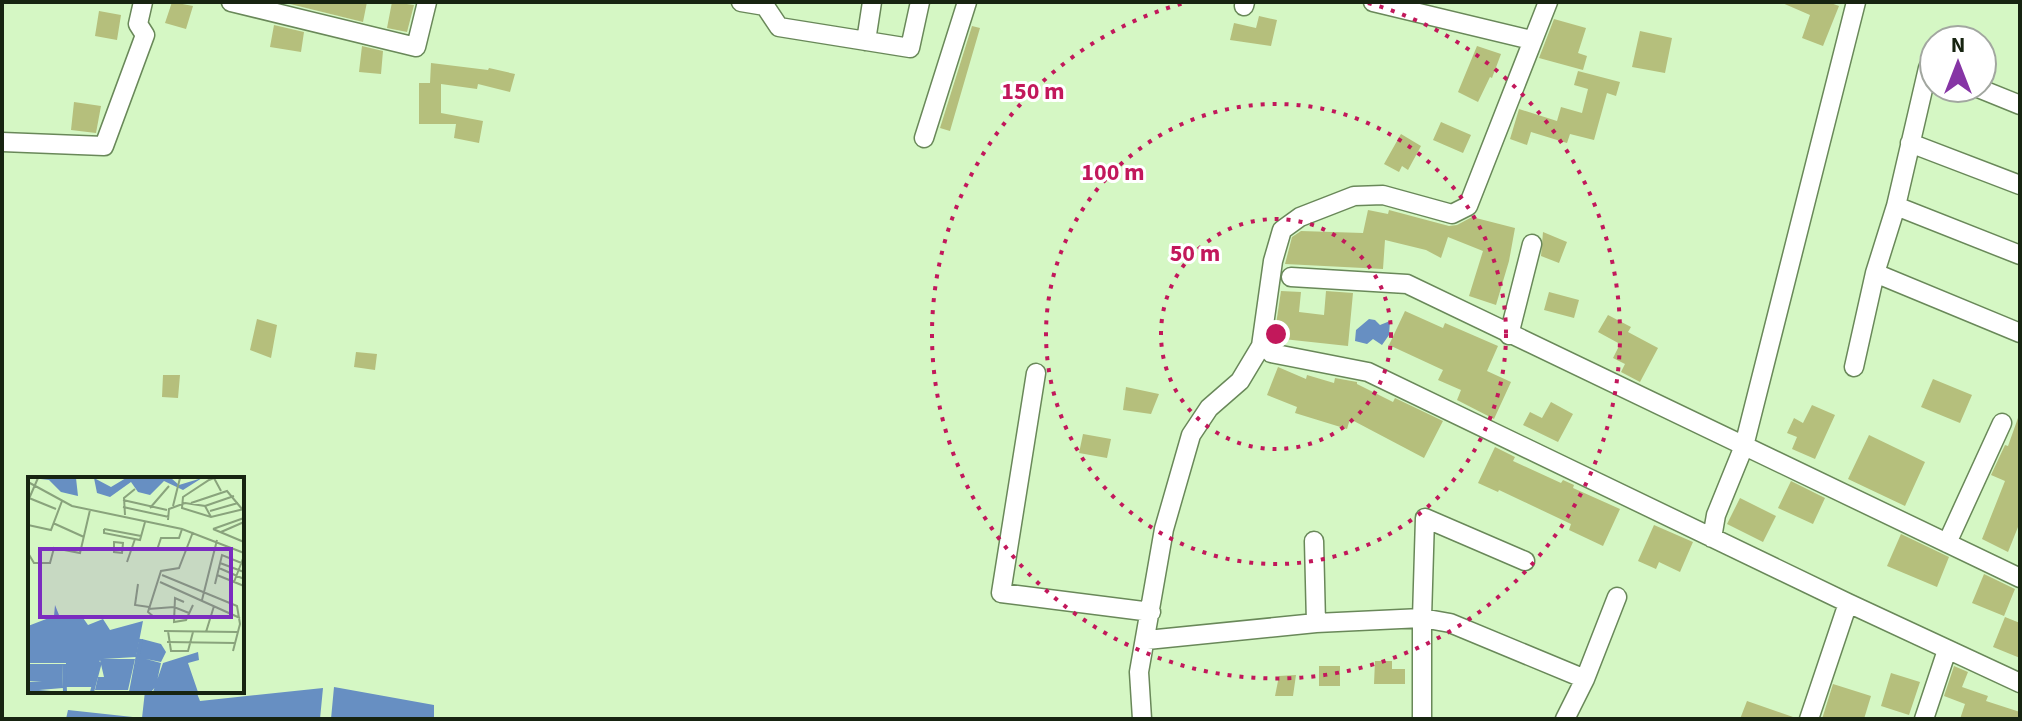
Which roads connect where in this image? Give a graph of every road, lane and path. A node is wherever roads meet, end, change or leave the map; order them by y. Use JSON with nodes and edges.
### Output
{"nodes":[{"id":1,"x":143,"y":2,"type":"edge"},
{"id":2,"x":231,"y":2,"type":"edge"},
{"id":3,"x":427,"y":2,"type":"edge"},
{"id":4,"x":741,"y":2,"type":"edge"},
{"id":5,"x":872,"y":2,"type":"edge"},
{"id":6,"x":920,"y":2,"type":"edge"},
{"id":7,"x":967,"y":2,"type":"edge"},
{"id":8,"x":1373,"y":2,"type":"edge"},
{"id":9,"x":1548,"y":2,"type":"edge"},
{"id":10,"x":1856,"y":2,"type":"edge"},
{"id":11,"x":766,"y":4,"type":"edge"},
{"id":12,"x":1531,"y":40,"type":"junction"},
{"id":13,"x":866,"y":41,"type":"junction"},
{"id":14,"x":1998,"y":96,"type":"edge"},
{"id":15,"x":1919,"y":104,"type":"edge"},
{"id":16,"x":2020,"y":105,"type":"edge"},
{"id":17,"x":924,"y":138,"type":"dead end"},
{"id":18,"x":2,"y":142,"type":"edge"},
{"id":19,"x":1910,"y":143,"type":"junction"},
{"id":20,"x":2020,"y":185,"type":"edge"},
{"id":21,"x":1896,"y":206,"type":"junction"},
{"id":22,"x":1532,"y":244,"type":"dead end"},
{"id":23,"x":2020,"y":255,"type":"edge"},
{"id":24,"x":1875,"y":273,"type":"junction"},
{"id":25,"x":1291,"y":277,"type":"dead end"},
{"id":26,"x":2020,"y":333,"type":"edge"},
{"id":27,"x":1509,"y":335,"type":"junction"},
{"id":28,"x":1271,"y":353,"type":"dead end"},
{"id":29,"x":1854,"y":367,"type":"dead end"},
{"id":30,"x":1036,"y":373,"type":"dead end"},
{"id":31,"x":2002,"y":423,"type":"dead end"},
{"id":32,"x":1744,"y":446,"type":"junction"},
{"id":33,"x":1712,"y":538,"type":"junction"},
{"id":34,"x":1314,"y":541,"type":"dead end"},
{"id":35,"x":1947,"y":543,"type":"junction"},
{"id":36,"x":1525,"y":561,"type":"dead end"},
{"id":37,"x":2020,"y":578,"type":"edge"},
{"id":38,"x":1617,"y":597,"type":"dead end"},
{"id":39,"x":1848,"y":603,"type":"junction"},
{"id":40,"x":1151,"y":612,"type":"junction"},
{"id":41,"x":1422,"y":618,"type":"junction"},
{"id":42,"x":1316,"y":623,"type":"junction"},
{"id":43,"x":1147,"y":640,"type":"junction"},
{"id":44,"x":1947,"y":650,"type":"junction"},
{"id":45,"x":1585,"y":679,"type":"junction"},
{"id":46,"x":2020,"y":683,"type":"edge"},
{"id":47,"x":1142,"y":719,"type":"edge"},
{"id":48,"x":1422,"y":719,"type":"edge"},
{"id":49,"x":1565,"y":719,"type":"edge"},
{"id":50,"x":1809,"y":719,"type":"edge"},
{"id":51,"x":1924,"y":719,"type":"edge"}],
"edges":[{"from":1,"to":18,"type":"street"},
{"from":2,"to":3,"type":"street"},
{"from":4,"to":11,"type":"street"},
{"from":5,"to":13,"type":"street"},
{"from":6,"to":13,"type":"street"},
{"from":7,"to":17,"type":"street"},
{"from":8,"to":12,"type":"street"},
{"from":9,"to":12,"type":"street"},
{"from":10,"to":32,"type":"street"},
{"from":11,"to":13,"type":"street"},
{"from":12,"to":40,"type":"street"},
{"from":14,"to":16,"type":"street"},
{"from":15,"to":19,"type":"street"},
{"from":19,"to":20,"type":"street"},
{"from":19,"to":21,"type":"street"},
{"from":21,"to":23,"type":"street"},
{"from":21,"to":24,"type":"street"},
{"from":22,"to":27,"type":"street"},
{"from":24,"to":26,"type":"street"},
{"from":24,"to":29,"type":"street"},
{"from":25,"to":27,"type":"street"},
{"from":27,"to":32,"type":"street"},
{"from":28,"to":33,"type":"street"},
{"from":30,"to":40,"type":"street"},
{"from":31,"to":35,"type":"street"},
{"from":32,"to":33,"type":"street"},
{"from":32,"to":35,"type":"street"},
{"from":33,"to":39,"type":"street"},
{"from":34,"to":42,"type":"street"},
{"from":35,"to":37,"type":"street"},
{"from":36,"to":41,"type":"street"},
{"from":38,"to":45,"type":"street"},
{"from":39,"to":44,"type":"street"},
{"from":39,"to":50,"type":"street"},
{"from":40,"to":43,"type":"street"},
{"from":41,"to":42,"type":"street"},
{"from":41,"to":45,"type":"street"},
{"from":41,"to":48,"type":"street"},
{"from":42,"to":43,"type":"street"},
{"from":43,"to":47,"type":"street"},
{"from":44,"to":46,"type":"street"},
{"from":44,"to":51,"type":"street"},
{"from":45,"to":49,"type":"street"}]}
